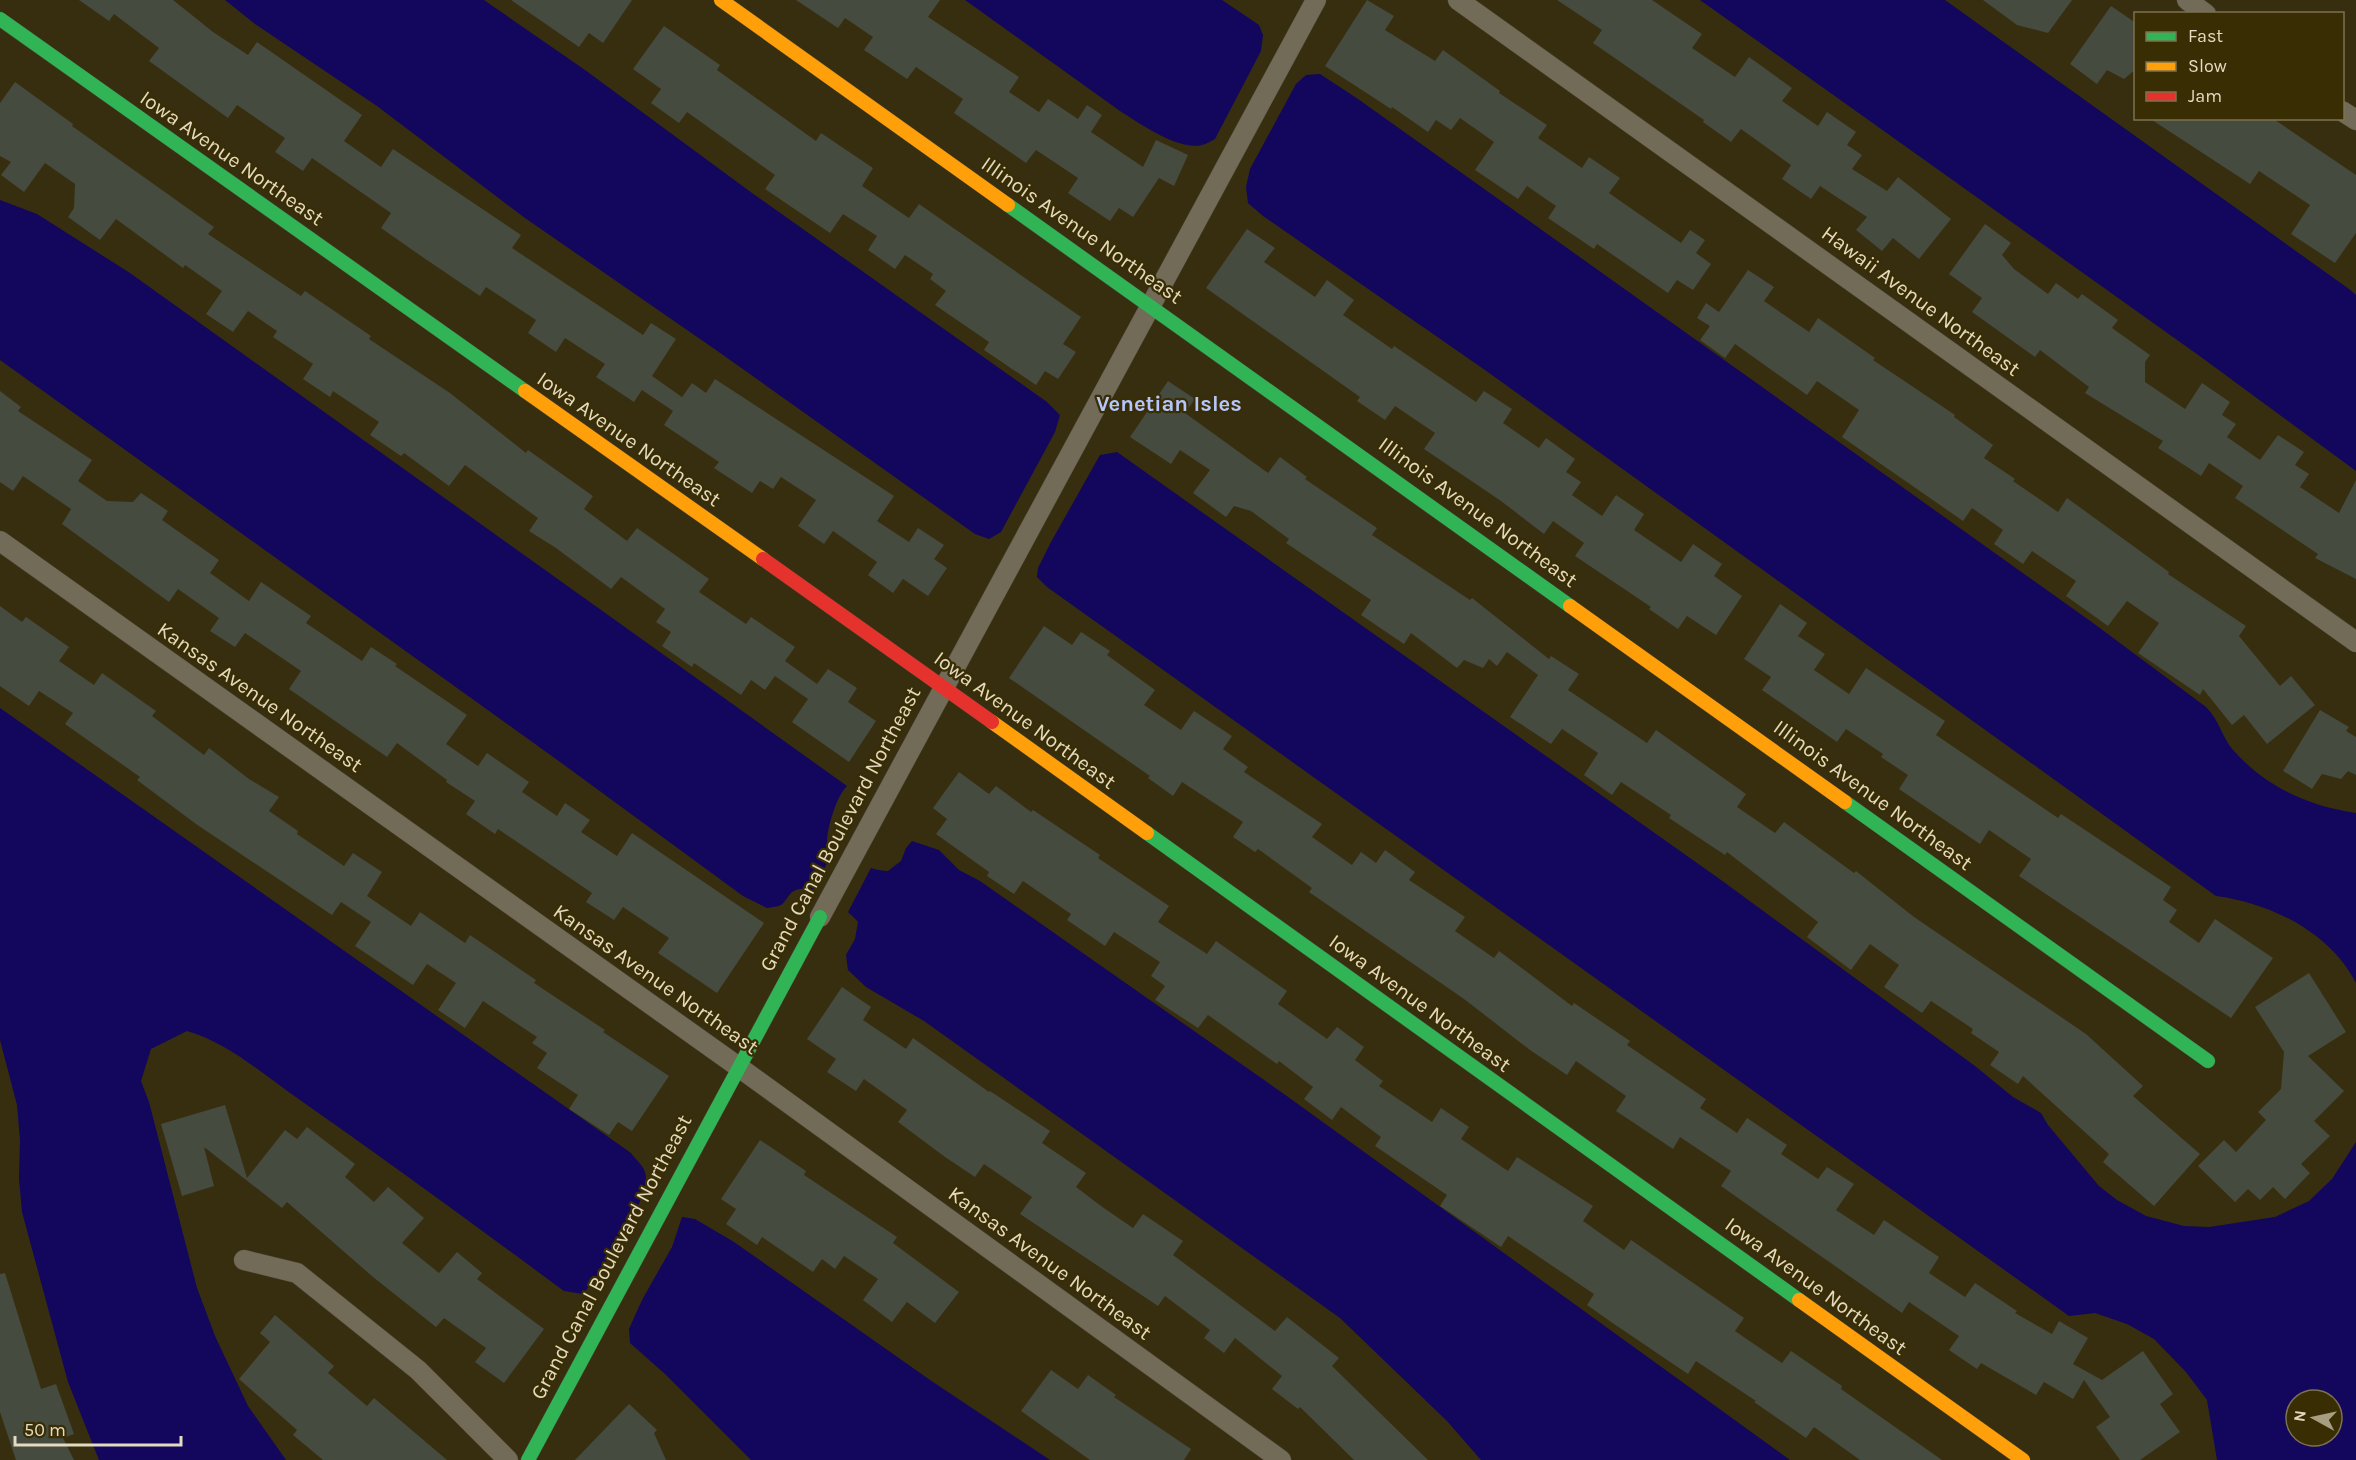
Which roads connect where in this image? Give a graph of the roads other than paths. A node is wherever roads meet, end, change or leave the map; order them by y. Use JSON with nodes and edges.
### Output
{"nodes":[{"id":1,"x":721,"y":0,"type":"edge"},
{"id":2,"x":1316,"y":0,"type":"edge"},
{"id":3,"x":1458,"y":0,"type":"edge"},
{"id":4,"x":2187,"y":0,"type":"edge"},
{"id":5,"x":2203,"y":12,"type":"edge"},
{"id":6,"x":0,"y":19,"type":"edge"},
{"id":7,"x":1150,"y":304,"type":"junction"},
{"id":8,"x":0,"y":541,"type":"edge"},
{"id":9,"x":2356,"y":642,"type":"edge"},
{"id":10,"x":943,"y":687,"type":"junction"},
{"id":11,"x":820,"y":917,"type":"joint"},
{"id":12,"x":2208,"y":1061,"type":"dead end"},
{"id":13,"x":740,"y":1068,"type":"junction"},
{"id":14,"x":244,"y":1260,"type":"dead end"},
{"id":15,"x":508,"y":1460,"type":"edge"},
{"id":16,"x":528,"y":1460,"type":"edge"},
{"id":17,"x":1281,"y":1460,"type":"edge"},
{"id":18,"x":2023,"y":1460,"type":"edge"}],
"edges":[{"from":1,"to":7,"type":"street","name":"Illinois Avenue Northeast"},
{"from":2,"to":7,"type":"street","name":"Grand Canal Boulevard Northeast"},
{"from":3,"to":9,"type":"street","name":"Hawaii Avenue Northeast"},
{"from":4,"to":5,"type":"street"},
{"from":6,"to":10,"type":"street","name":"Iowa Avenue Northeast"},
{"from":7,"to":10,"type":"street","name":"Grand Canal Boulevard Northeast"},
{"from":7,"to":12,"type":"street","name":"Illinois Avenue Northeast"},
{"from":8,"to":13,"type":"street","name":"Kansas Avenue Northeast"},
{"from":10,"to":11,"type":"street","name":"Grand Canal Boulevard Northeast"},
{"from":10,"to":18,"type":"street","name":"Iowa Avenue Northeast"},
{"from":11,"to":13,"type":"street","name":"Grand Canal Boulevard Northeast"},
{"from":13,"to":16,"type":"street","name":"Grand Canal Boulevard Northeast"},
{"from":13,"to":17,"type":"street","name":"Kansas Avenue Northeast"},
{"from":14,"to":15,"type":"street"}]}
